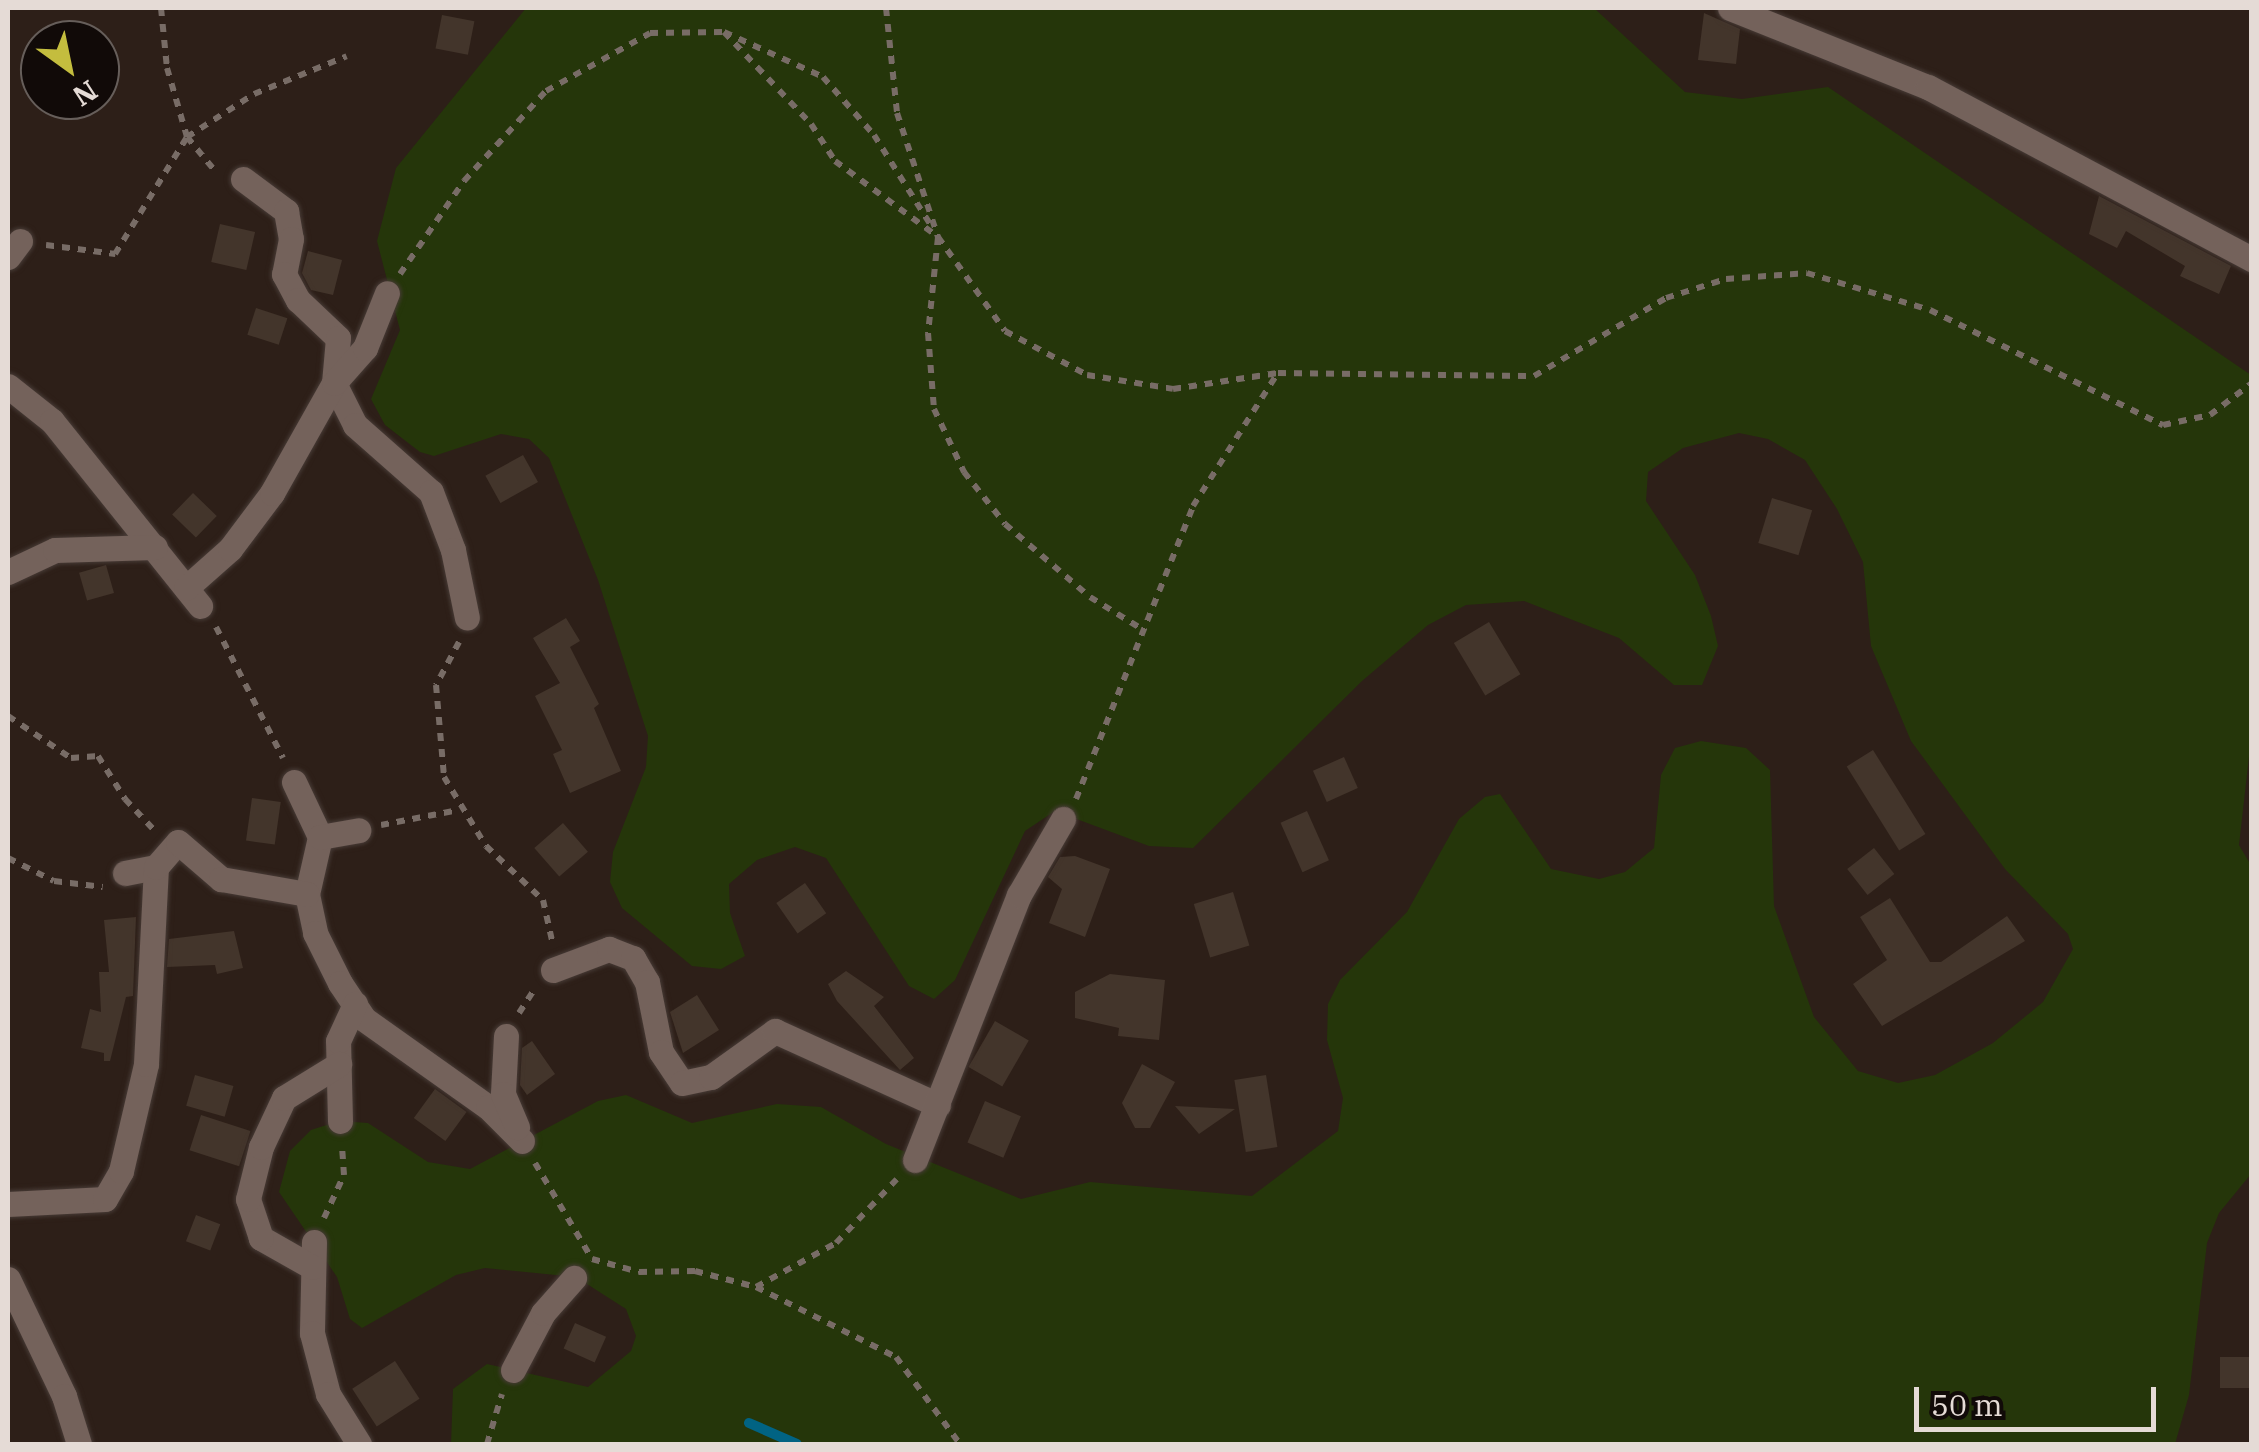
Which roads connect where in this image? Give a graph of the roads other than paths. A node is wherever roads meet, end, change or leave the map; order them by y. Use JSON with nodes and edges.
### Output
{"nodes":[{"id":1,"x":1730,"y":8,"type":"edge"},
{"id":2,"x":243,"y":179,"type":"road end"},
{"id":3,"x":2252,"y":259,"type":"edge"},
{"id":4,"x":387,"y":292,"type":"road end"},
{"id":5,"x":334,"y":383,"type":"junction"},
{"id":6,"x":8,"y":386,"type":"edge"},
{"id":7,"x":155,"y":547,"type":"junction"},
{"id":8,"x":8,"y":572,"type":"edge"},
{"id":9,"x":467,"y":618,"type":"road end"},
{"id":10,"x":294,"y":782,"type":"road end"},
{"id":11,"x":1064,"y":819,"type":"road end"},
{"id":12,"x":358,"y":830,"type":"road end"},
{"id":13,"x":320,"y":837,"type":"junction"},
{"id":14,"x":156,"y":866,"type":"junction"},
{"id":15,"x":125,"y":873,"type":"road end"},
{"id":16,"x":307,"y":894,"type":"junction"},
{"id":17,"x":553,"y":970,"type":"road end"},
{"id":18,"x":354,"y":1004,"type":"junction"},
{"id":19,"x":506,"y":1036,"type":"road end"},
{"id":20,"x":338,"y":1064,"type":"junction"},
{"id":21,"x":938,"y":1105,"type":"junction"},
{"id":22,"x":340,"y":1122,"type":"road end"},
{"id":23,"x":915,"y":1160,"type":"road end"},
{"id":24,"x":8,"y":1204,"type":"edge"},
{"id":25,"x":574,"y":1278,"type":"dead end"},
{"id":26,"x":8,"y":1280,"type":"edge"},
{"id":27,"x":513,"y":1370,"type":"road end"},
{"id":28,"x":79,"y":1444,"type":"edge"},
{"id":29,"x":359,"y":1444,"type":"edge"}],
"edges":[{"from":1,"to":3,"type":"street"},
{"from":2,"to":5,"type":"street"},
{"from":4,"to":5,"type":"street"},
{"from":5,"to":7,"type":"street"},
{"from":5,"to":9,"type":"street"},
{"from":6,"to":7,"type":"street"},
{"from":7,"to":8,"type":"street"},
{"from":10,"to":13,"type":"street"},
{"from":11,"to":21,"type":"street"},
{"from":12,"to":13,"type":"street"},
{"from":13,"to":16,"type":"street"},
{"from":14,"to":15,"type":"street"},
{"from":14,"to":16,"type":"street"},
{"from":14,"to":24,"type":"street"},
{"from":16,"to":18,"type":"street"},
{"from":17,"to":21,"type":"street"},
{"from":18,"to":19,"type":"street"},
{"from":18,"to":20,"type":"street"},
{"from":20,"to":22,"type":"street"},
{"from":20,"to":29,"type":"street"},
{"from":21,"to":23,"type":"street"},
{"from":25,"to":27,"type":"street"},
{"from":26,"to":28,"type":"street"}]}
